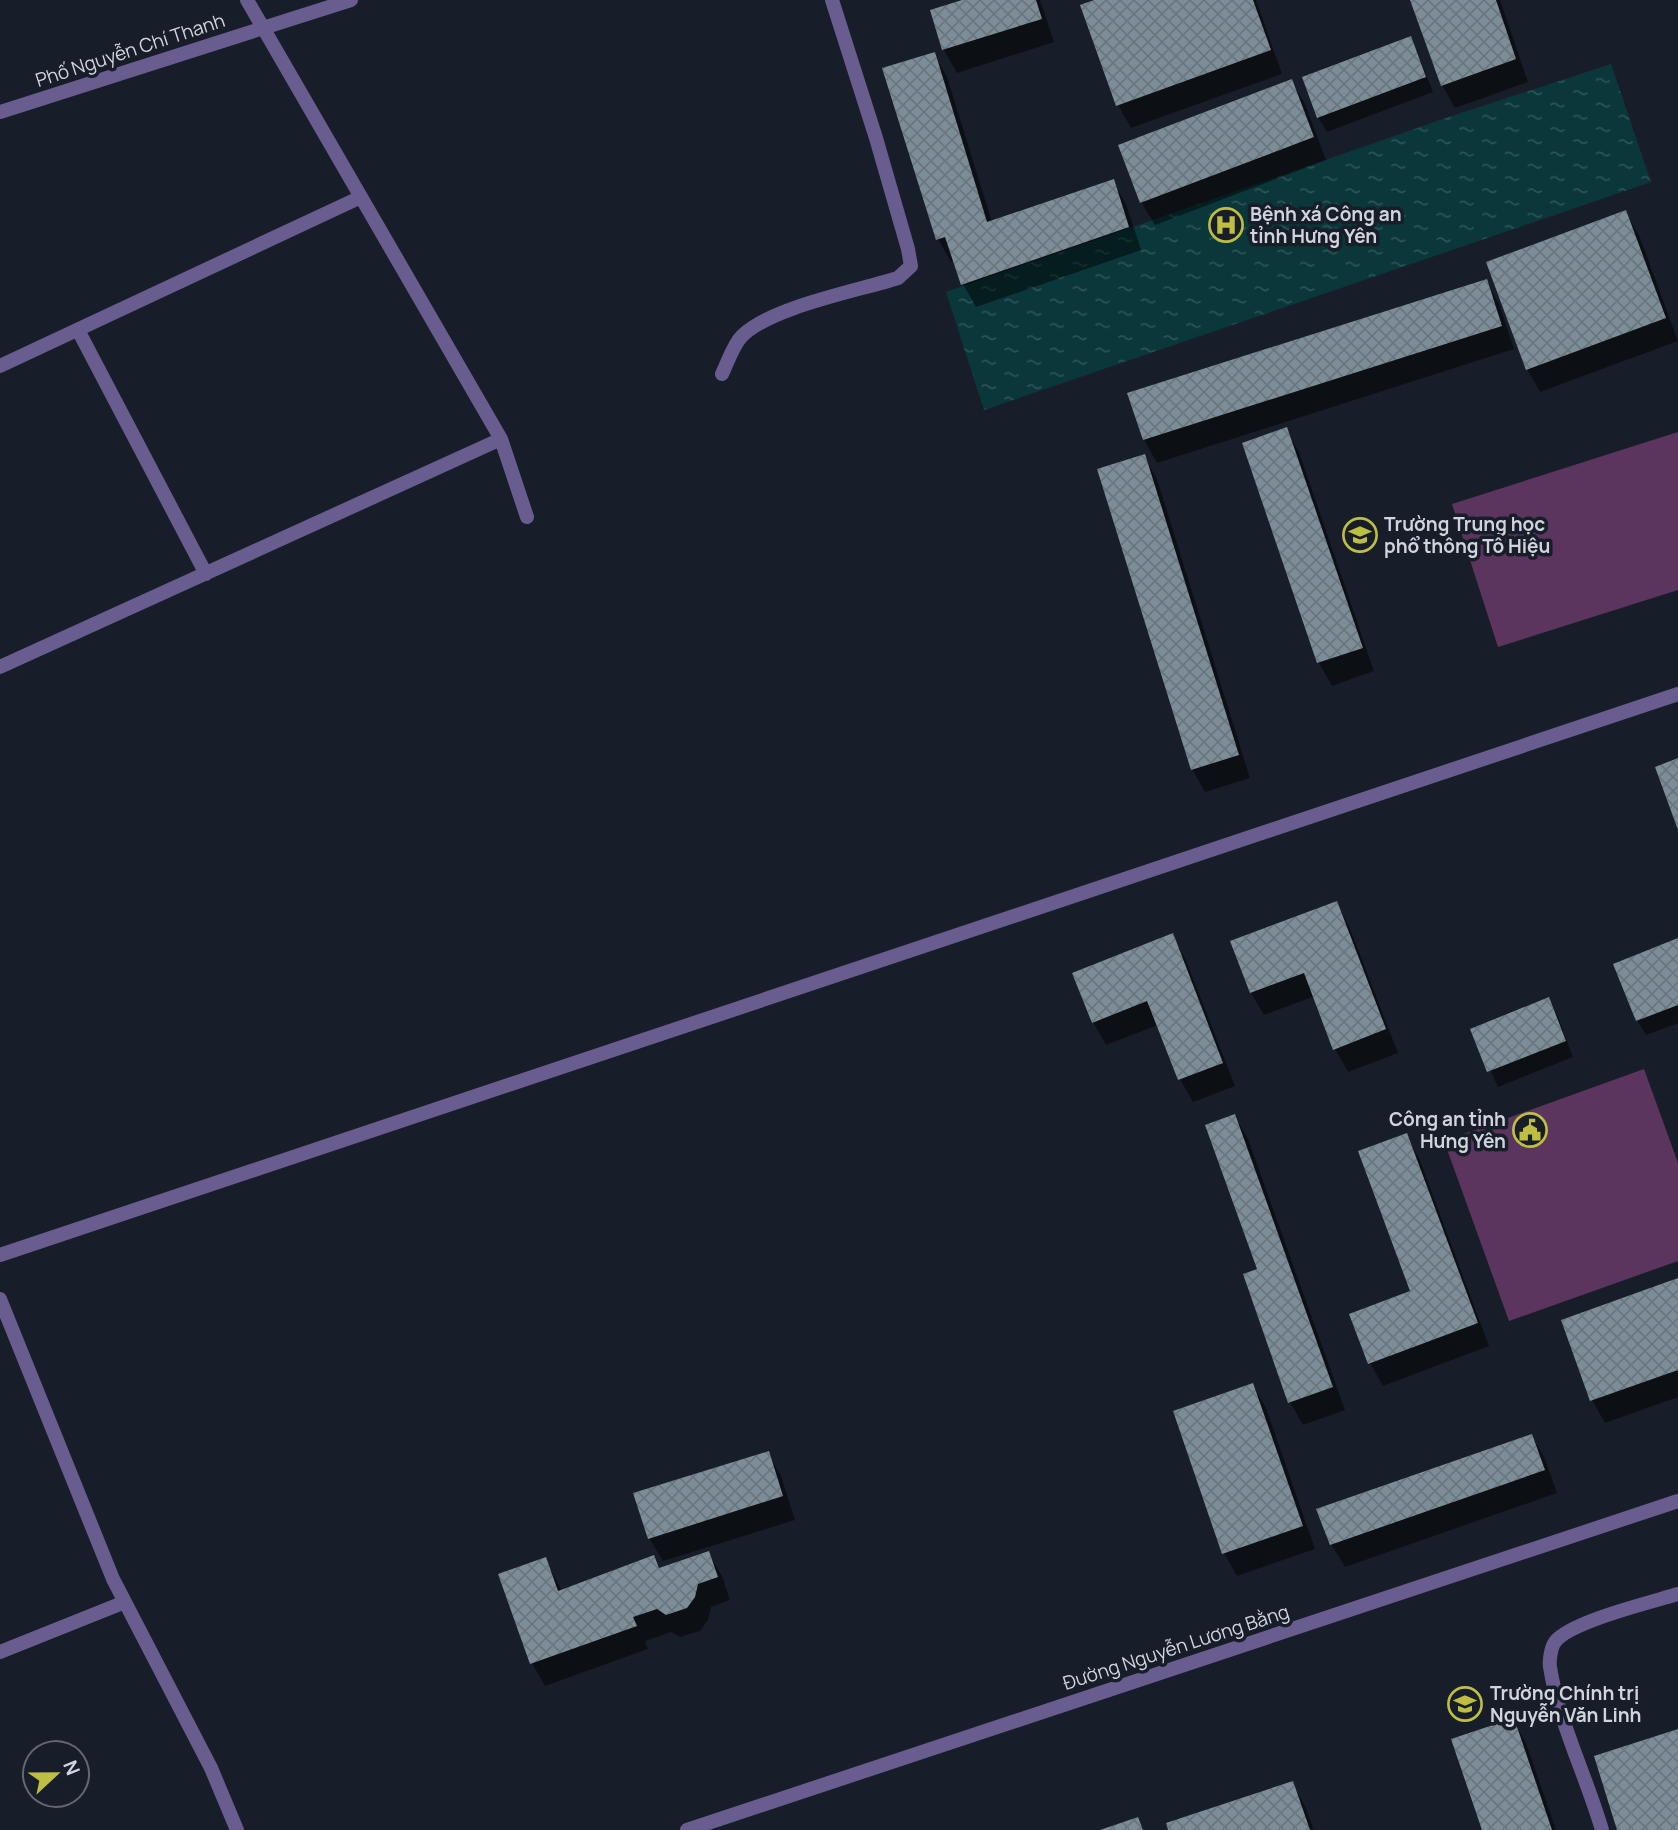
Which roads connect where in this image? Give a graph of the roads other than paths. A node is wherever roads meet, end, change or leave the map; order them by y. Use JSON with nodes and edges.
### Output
{"nodes":[{"id":1,"x":247,"y":0,"type":"edge"},
{"id":2,"x":351,"y":0,"type":"edge"},
{"id":3,"x":832,"y":0,"type":"edge"},
{"id":4,"x":263,"y":28,"type":"junction"},
{"id":5,"x":0,"y":112,"type":"edge"},
{"id":6,"x":361,"y":197,"type":"junction"},
{"id":7,"x":78,"y":330,"type":"junction"},
{"id":8,"x":0,"y":366,"type":"edge"},
{"id":9,"x":722,"y":374,"type":"dead end"},
{"id":10,"x":501,"y":439,"type":"junction"},
{"id":11,"x":527,"y":517,"type":"dead end"},
{"id":12,"x":206,"y":574,"type":"junction"},
{"id":13,"x":0,"y":667,"type":"edge"},
{"id":14,"x":1678,"y":694,"type":"edge"},
{"id":15,"x":0,"y":1255,"type":"edge"},
{"id":16,"x":0,"y":1299,"type":"edge"},
{"id":17,"x":1678,"y":1501,"type":"edge"},
{"id":18,"x":1678,"y":1594,"type":"edge"},
{"id":19,"x":125,"y":1602,"type":"junction"},
{"id":20,"x":0,"y":1652,"type":"edge"},
{"id":21,"x":237,"y":1830,"type":"edge"},
{"id":22,"x":687,"y":1830,"type":"edge"},
{"id":23,"x":1602,"y":1830,"type":"edge"}],
"edges":[{"from":1,"to":4,"type":"street"},
{"from":2,"to":4,"type":"street","name":"Phố Nguyễn Chí Thanh"},
{"from":3,"to":9,"type":"street"},
{"from":4,"to":5,"type":"street","name":"Phố Nguyễn Chí Thanh"},
{"from":4,"to":6,"type":"street"},
{"from":6,"to":7,"type":"street"},
{"from":6,"to":10,"type":"street"},
{"from":7,"to":8,"type":"street"},
{"from":7,"to":12,"type":"street"},
{"from":10,"to":11,"type":"street"},
{"from":10,"to":12,"type":"street"},
{"from":12,"to":13,"type":"street"},
{"from":14,"to":15,"type":"street"},
{"from":16,"to":19,"type":"street"},
{"from":17,"to":22,"type":"street","name":"Đường Nguyễn Lương Bằng"},
{"from":18,"to":23,"type":"street"},
{"from":19,"to":20,"type":"street"},
{"from":19,"to":21,"type":"street"}]}
